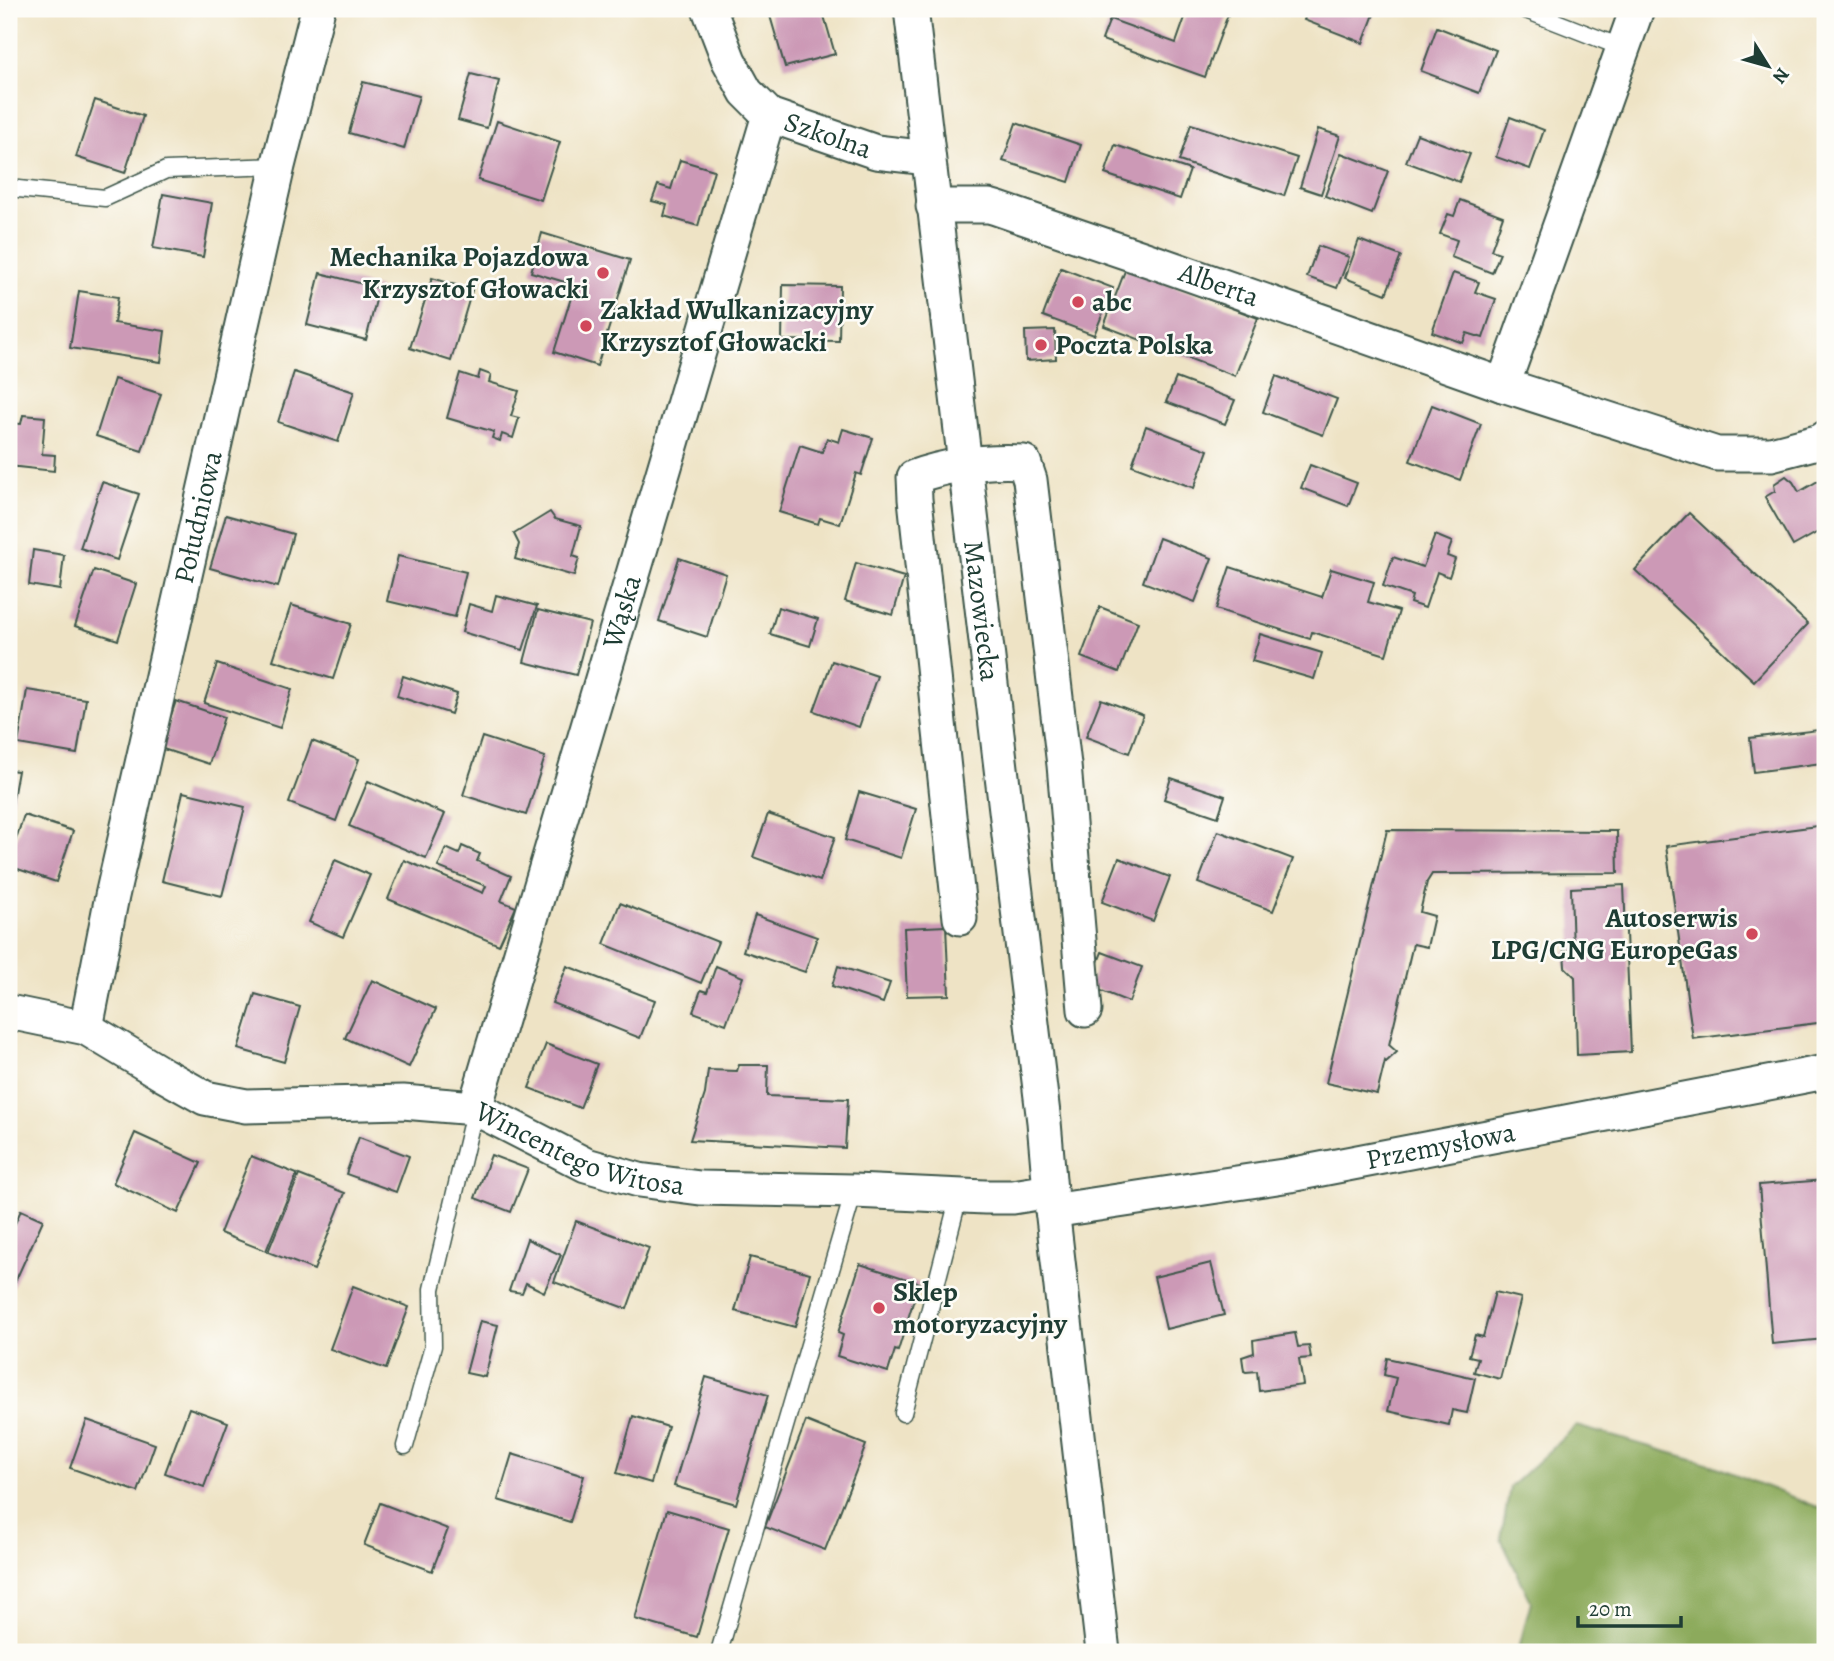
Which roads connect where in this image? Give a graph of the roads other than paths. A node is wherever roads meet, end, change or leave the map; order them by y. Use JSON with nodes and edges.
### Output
{"nodes":[{"id":1,"x":318,"y":9,"type":"edge"},
{"id":2,"x":709,"y":9,"type":"edge"},
{"id":3,"x":911,"y":9,"type":"edge"},
{"id":4,"x":1523,"y":9,"type":"edge"},
{"id":5,"x":1637,"y":9,"type":"edge"},
{"id":6,"x":1623,"y":48,"type":"junction"},
{"id":7,"x":769,"y":115,"type":"junction"},
{"id":8,"x":928,"y":158,"type":"junction"},
{"id":9,"x":278,"y":166,"type":"junction"},
{"id":10,"x":9,"y":188,"type":"edge"},
{"id":11,"x":933,"y":206,"type":"junction"},
{"id":12,"x":1503,"y":385,"type":"junction"},
{"id":13,"x":1825,"y":438,"type":"edge"},
{"id":14,"x":965,"y":464,"type":"junction"},
{"id":15,"x":960,"y":918,"type":"dead end"},
{"id":16,"x":1085,"y":1010,"type":"dead end"},
{"id":17,"x":9,"y":1012,"type":"edge"},
{"id":18,"x":86,"y":1028,"type":"junction"},
{"id":19,"x":1825,"y":1072,"type":"edge"},
{"id":20,"x":475,"y":1108,"type":"junction"},
{"id":21,"x":854,"y":1191,"type":"junction"},
{"id":22,"x":959,"y":1196,"type":"junction"},
{"id":23,"x":1051,"y":1201,"type":"junction"},
{"id":24,"x":903,"y":1413,"type":"dead end"},
{"id":25,"x":405,"y":1447,"type":"dead end"},
{"id":26,"x":719,"y":1652,"type":"edge"},
{"id":27,"x":1103,"y":1652,"type":"edge"}],
"edges":[{"from":1,"to":9,"type":"street","name":"Południowa"},
{"from":2,"to":7,"type":"street","name":"Szkolna"},
{"from":3,"to":8,"type":"street","name":"Mazowiecka"},
{"from":4,"to":6,"type":"lane"},
{"from":5,"to":6,"type":"street"},
{"from":6,"to":12,"type":"street"},
{"from":7,"to":8,"type":"street","name":"Szkolna"},
{"from":7,"to":20,"type":"street","name":"Wąska"},
{"from":8,"to":11,"type":"street","name":"Mazowiecka"},
{"from":9,"to":10,"type":"lane"},
{"from":9,"to":18,"type":"street","name":"Południowa"},
{"from":11,"to":12,"type":"street","name":"Alberta"},
{"from":11,"to":14,"type":"street","name":"Mazowiecka"},
{"from":12,"to":13,"type":"street","name":"Alberta"},
{"from":14,"to":15,"type":"street"},
{"from":14,"to":16,"type":"street"},
{"from":14,"to":23,"type":"street","name":"Mazowiecka"},
{"from":17,"to":18,"type":"street","name":"Wincentego Witosa"},
{"from":18,"to":20,"type":"street","name":"Wincentego Witosa"},
{"from":19,"to":23,"type":"street","name":"Przemysłowa"},
{"from":20,"to":21,"type":"street","name":"Wincentego Witosa"},
{"from":20,"to":25,"type":"lane"},
{"from":21,"to":22,"type":"street","name":"Wincentego Witosa"},
{"from":21,"to":26,"type":"lane"},
{"from":22,"to":23,"type":"street","name":"Wincentego Witosa"},
{"from":22,"to":24,"type":"lane"},
{"from":23,"to":27,"type":"street","name":"Mazowiecka"}]}
